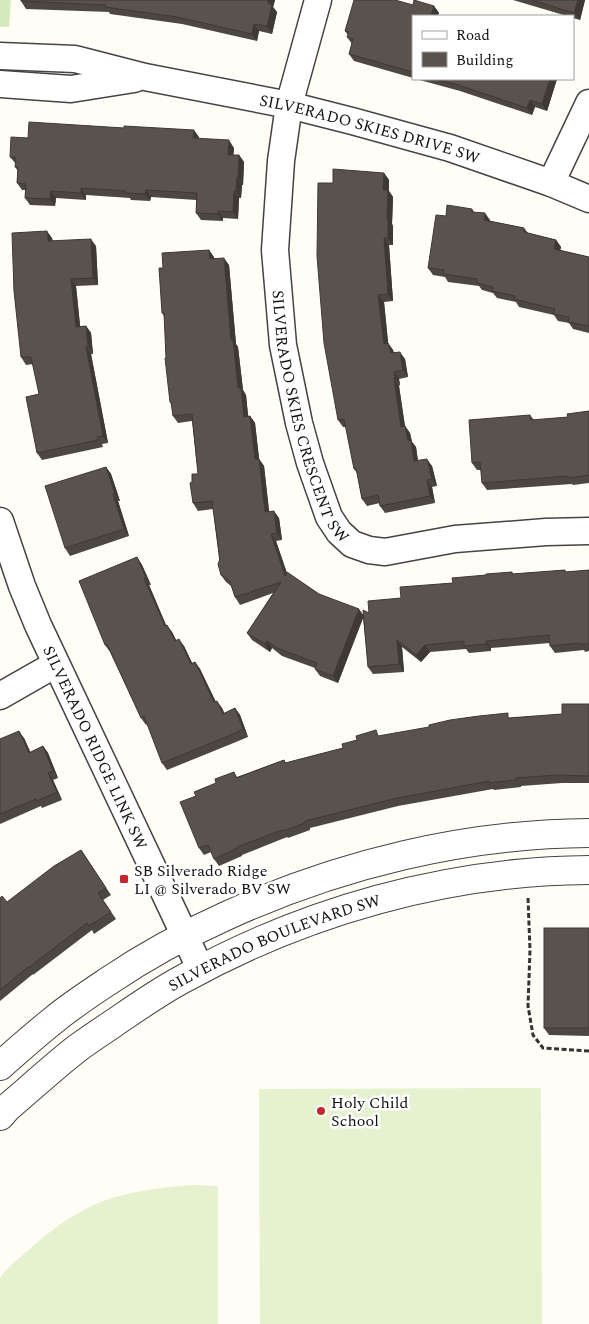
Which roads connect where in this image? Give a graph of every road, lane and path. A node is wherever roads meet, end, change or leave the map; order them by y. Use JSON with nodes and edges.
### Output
{"nodes":[{"id":1,"x":318,"y":0,"type":"edge"},
{"id":2,"x":0,"y":56,"type":"edge"},
{"id":3,"x":145,"y":77,"type":"junction"},
{"id":4,"x":0,"y":84,"type":"edge"},
{"id":5,"x":589,"y":103,"type":"edge"},
{"id":6,"x":289,"y":105,"type":"junction"},
{"id":7,"x":551,"y":183,"type":"junction"},
{"id":8,"x":589,"y":199,"type":"edge"},
{"id":9,"x":0,"y":521,"type":"edge"},
{"id":10,"x":589,"y":531,"type":"edge"},
{"id":11,"x":56,"y":664,"type":"junction"},
{"id":12,"x":0,"y":696,"type":"edge"},
{"id":13,"x":589,"y":833,"type":"edge"},
{"id":14,"x":589,"y":870,"type":"edge"},
{"id":15,"x":528,"y":898,"type":"dead end"},
{"id":16,"x":185,"y":936,"type":"junction"},
{"id":17,"x":200,"y":970,"type":"junction"},
{"id":18,"x":589,"y":1051,"type":"edge"},
{"id":19,"x":0,"y":1066,"type":"edge"},
{"id":20,"x":0,"y":1116,"type":"edge"}],
"edges":[{"from":1,"to":6,"type":"street","name":"SILVERADO SKIES CRESCENT SW"},
{"from":2,"to":3,"type":"street","name":"SILVERADO SKIES DRIVE SW"},
{"from":3,"to":4,"type":"street","name":"SILVERADO SKIES DRIVE SW"},
{"from":3,"to":6,"type":"street","name":"SILVERADO SKIES DRIVE SW"},
{"from":5,"to":7,"type":"street"},
{"from":6,"to":7,"type":"street","name":"SILVERADO SKIES DRIVE SW"},
{"from":6,"to":10,"type":"street","name":"SILVERADO SKIES CRESCENT SW"},
{"from":7,"to":8,"type":"street","name":"SILVERADO SKIES DRIVE SW"},
{"from":9,"to":11,"type":"street","name":"SILVERADO RIDGE LINK SW"},
{"from":11,"to":12,"type":"street"},
{"from":11,"to":16,"type":"street","name":"SILVERADO RIDGE LINK SW"},
{"from":13,"to":16,"type":"street"},
{"from":14,"to":17,"type":"street","name":"SILVERADO BOULEVARD SW"},
{"from":15,"to":18,"type":"path"},
{"from":16,"to":17,"type":"street","name":"SILVERADO RIDGE LINK SW"},
{"from":16,"to":19,"type":"street"},
{"from":17,"to":20,"type":"street","name":"SILVERADO BOULEVARD SW"}]}
